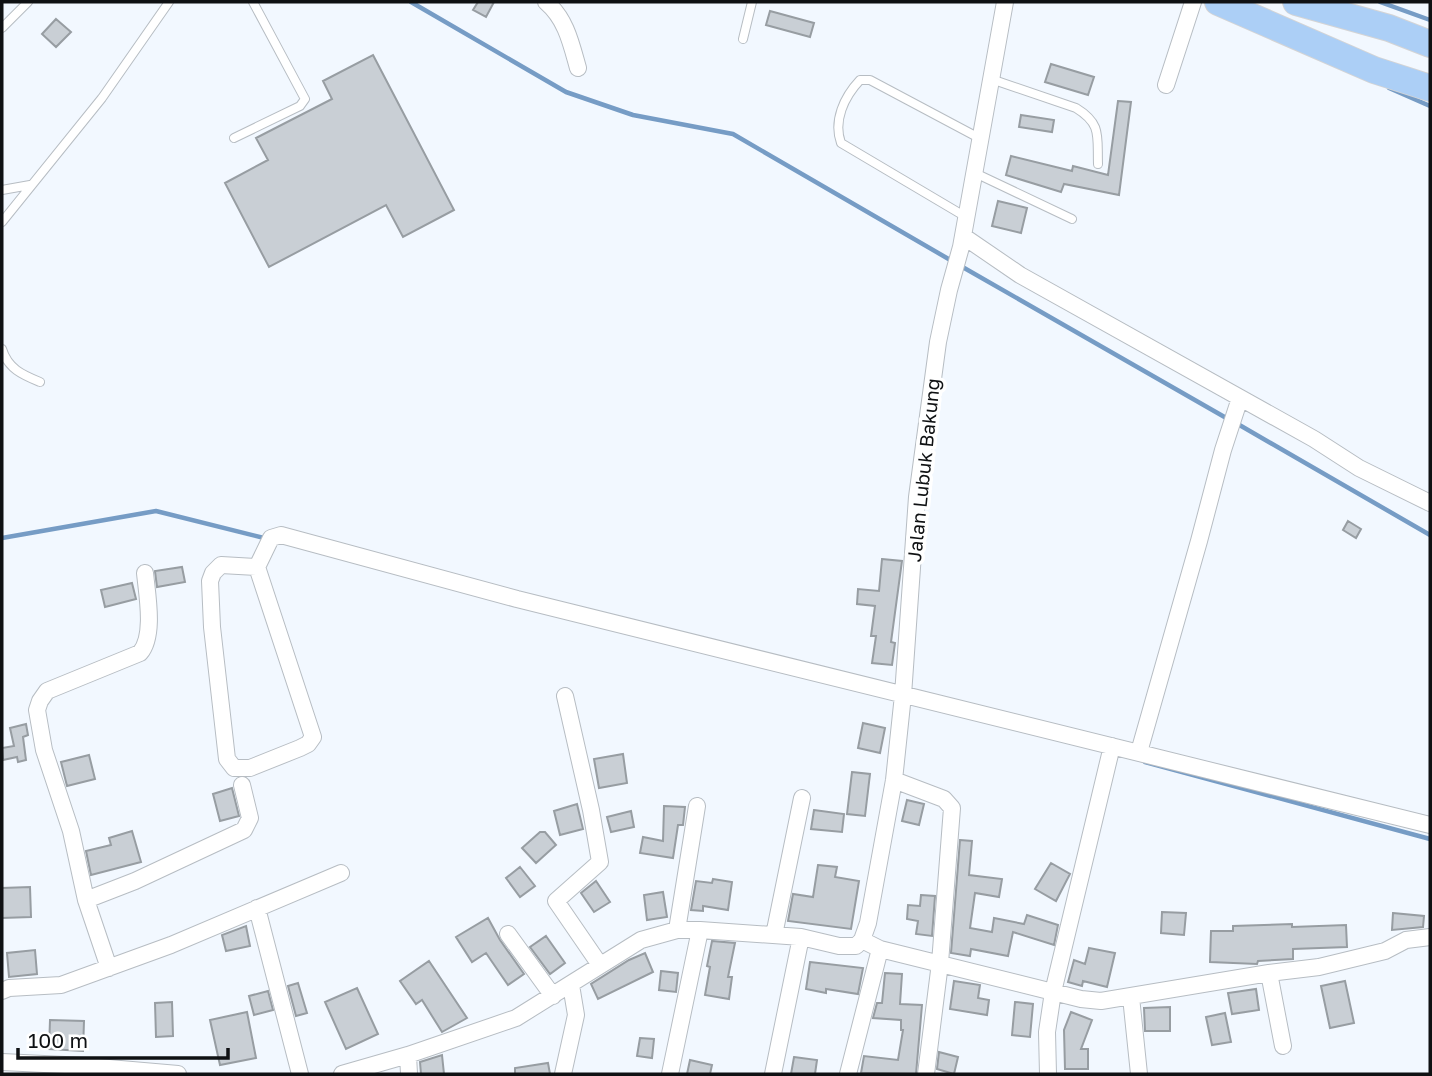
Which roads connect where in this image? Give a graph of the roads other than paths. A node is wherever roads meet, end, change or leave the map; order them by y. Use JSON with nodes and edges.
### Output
{"nodes":[{"id":1,"x":28,"y":2,"type":"edge"},
{"id":2,"x":169,"y":2,"type":"edge"},
{"id":3,"x":253,"y":2,"type":"edge"},
{"id":4,"x":546,"y":2,"type":"edge"},
{"id":5,"x":752,"y":2,"type":"edge"},
{"id":6,"x":1005,"y":2,"type":"edge"},
{"id":7,"x":1193,"y":2,"type":"edge"},
{"id":8,"x":1219,"y":2,"type":"edge"},
{"id":9,"x":1296,"y":2,"type":"edge"},
{"id":10,"x":2,"y":28,"type":"edge"},
{"id":11,"x":743,"y":39,"type":"dead end"},
{"id":12,"x":1430,"y":44,"type":"edge"},
{"id":13,"x":578,"y":68,"type":"dead end"},
{"id":14,"x":991,"y":79,"type":"junction"},
{"id":15,"x":1166,"y":86,"type":"dead end"},
{"id":16,"x":1430,"y":88,"type":"edge"},
{"id":17,"x":234,"y":138,"type":"dead end"},
{"id":18,"x":981,"y":139,"type":"junction"},
{"id":19,"x":1098,"y":164,"type":"dead end"},
{"id":20,"x":975,"y":173,"type":"junction"},
{"id":21,"x":30,"y":184,"type":"junction"},
{"id":22,"x":2,"y":190,"type":"edge"},
{"id":23,"x":967,"y":217,"type":"junction"},
{"id":24,"x":1072,"y":219,"type":"dead end"},
{"id":25,"x":2,"y":222,"type":"edge"},
{"id":26,"x":962,"y":242,"type":"junction"},
{"id":27,"x":2,"y":349,"type":"edge"},
{"id":28,"x":40,"y":382,"type":"dead end"},
{"id":29,"x":1238,"y":402,"type":"junction"},
{"id":30,"x":1430,"y":503,"type":"edge"},
{"id":31,"x":258,"y":564,"type":"junction"},
{"id":32,"x":145,"y":573,"type":"dead end"},
{"id":33,"x":565,"y":696,"type":"dead end"},
{"id":34,"x":903,"y":696,"type":"junction"},
{"id":35,"x":1111,"y":748,"type":"junction"},
{"id":36,"x":1139,"y":752,"type":"junction"},
{"id":37,"x":894,"y":780,"type":"junction"},
{"id":38,"x":242,"y":785,"type":"dead end"},
{"id":39,"x":802,"y":798,"type":"dead end"},
{"id":40,"x":697,"y":806,"type":"dead end"},
{"id":41,"x":1430,"y":825,"type":"edge"},
{"id":42,"x":341,"y":873,"type":"dead end"},
{"id":43,"x":86,"y":900,"type":"junction"},
{"id":44,"x":257,"y":908,"type":"junction"},
{"id":45,"x":677,"y":930,"type":"junction"},
{"id":46,"x":700,"y":930,"type":"junction"},
{"id":47,"x":508,"y":934,"type":"dead end"},
{"id":48,"x":774,"y":935,"type":"junction"},
{"id":49,"x":801,"y":937,"type":"junction"},
{"id":50,"x":1430,"y":937,"type":"edge"},
{"id":51,"x":862,"y":940,"type":"junction"},
{"id":52,"x":880,"y":948,"type":"junction"},
{"id":53,"x":940,"y":963,"type":"junction"},
{"id":54,"x":600,"y":965,"type":"junction"},
{"id":55,"x":109,"y":968,"type":"junction"},
{"id":56,"x":1269,"y":972,"type":"junction"},
{"id":57,"x":571,"y":985,"type":"junction"},
{"id":58,"x":2,"y":991,"type":"edge"},
{"id":59,"x":1053,"y":992,"type":"junction"},
{"id":60,"x":554,"y":996,"type":"junction"},
{"id":61,"x":1131,"y":997,"type":"junction"},
{"id":62,"x":1283,"y":1046,"type":"dead end"},
{"id":63,"x":408,"y":1055,"type":"junction"},
{"id":64,"x":2,"y":1062,"type":"edge"},
{"id":65,"x":86,"y":1070,"type":"edge"},
{"id":66,"x":178,"y":1074,"type":"edge"},
{"id":67,"x":300,"y":1074,"type":"edge"},
{"id":68,"x":342,"y":1074,"type":"edge"},
{"id":69,"x":409,"y":1074,"type":"edge"},
{"id":70,"x":564,"y":1074,"type":"edge"},
{"id":71,"x":670,"y":1074,"type":"edge"},
{"id":72,"x":772,"y":1074,"type":"edge"},
{"id":73,"x":848,"y":1074,"type":"edge"},
{"id":74,"x":926,"y":1074,"type":"edge"},
{"id":75,"x":1048,"y":1074,"type":"edge"},
{"id":76,"x":1139,"y":1074,"type":"edge"}],
"edges":[{"from":1,"to":10,"type":"lane"},
{"from":2,"to":21,"type":"lane"},
{"from":3,"to":17,"type":"lane"},
{"from":4,"to":13,"type":"street"},
{"from":5,"to":11,"type":"lane"},
{"from":6,"to":14,"type":"street","name":"Jalan Lubuk Bakung"},
{"from":7,"to":15,"type":"street"},
{"from":8,"to":16,"type":"highway"},
{"from":9,"to":12,"type":"highway"},
{"from":14,"to":18,"type":"street","name":"Jalan Lubuk Bakung"},
{"from":14,"to":19,"type":"lane"},
{"from":18,"to":20,"type":"street","name":"Jalan Lubuk Bakung"},
{"from":18,"to":23,"type":"lane"},
{"from":20,"to":23,"type":"street","name":"Jalan Lubuk Bakung"},
{"from":20,"to":24,"type":"lane"},
{"from":21,"to":22,"type":"lane"},
{"from":21,"to":25,"type":"lane"},
{"from":23,"to":26,"type":"street","name":"Jalan Lubuk Bakung"},
{"from":26,"to":29,"type":"street"},
{"from":26,"to":34,"type":"street","name":"Jalan Lubuk Bakung"},
{"from":27,"to":28,"type":"lane"},
{"from":29,"to":30,"type":"street"},
{"from":29,"to":36,"type":"street"},
{"from":31,"to":31,"type":"street"},
{"from":31,"to":34,"type":"street"},
{"from":32,"to":43,"type":"street"},
{"from":33,"to":54,"type":"street"},
{"from":34,"to":35,"type":"street"},
{"from":34,"to":37,"type":"street","name":"Jalan Lubuk Bakung"},
{"from":35,"to":36,"type":"street"},
{"from":35,"to":59,"type":"street"},
{"from":36,"to":41,"type":"street"},
{"from":37,"to":51,"type":"street","name":"Jalan Lubuk Bakung"},
{"from":37,"to":53,"type":"street"},
{"from":38,"to":43,"type":"street"},
{"from":39,"to":48,"type":"street"},
{"from":40,"to":45,"type":"street"},
{"from":42,"to":44,"type":"street"},
{"from":43,"to":55,"type":"street"},
{"from":44,"to":55,"type":"street"},
{"from":44,"to":67,"type":"street"},
{"from":45,"to":46,"type":"street"},
{"from":45,"to":54,"type":"street"},
{"from":46,"to":48,"type":"street"},
{"from":46,"to":71,"type":"street"},
{"from":47,"to":60,"type":"street"},
{"from":48,"to":49,"type":"street"},
{"from":49,"to":51,"type":"street"},
{"from":49,"to":72,"type":"street"},
{"from":50,"to":56,"type":"street"},
{"from":51,"to":52,"type":"street"},
{"from":52,"to":53,"type":"street"},
{"from":52,"to":73,"type":"street"},
{"from":53,"to":59,"type":"street"},
{"from":53,"to":74,"type":"street"},
{"from":54,"to":57,"type":"street"},
{"from":55,"to":58,"type":"street"},
{"from":56,"to":61,"type":"street"},
{"from":56,"to":62,"type":"street"},
{"from":57,"to":60,"type":"street"},
{"from":57,"to":70,"type":"street"},
{"from":59,"to":61,"type":"street"},
{"from":59,"to":75,"type":"street"},
{"from":60,"to":63,"type":"street"},
{"from":61,"to":76,"type":"street"},
{"from":63,"to":68,"type":"street"},
{"from":63,"to":69,"type":"street"},
{"from":64,"to":65,"type":"street"},
{"from":65,"to":66,"type":"street"}]}
